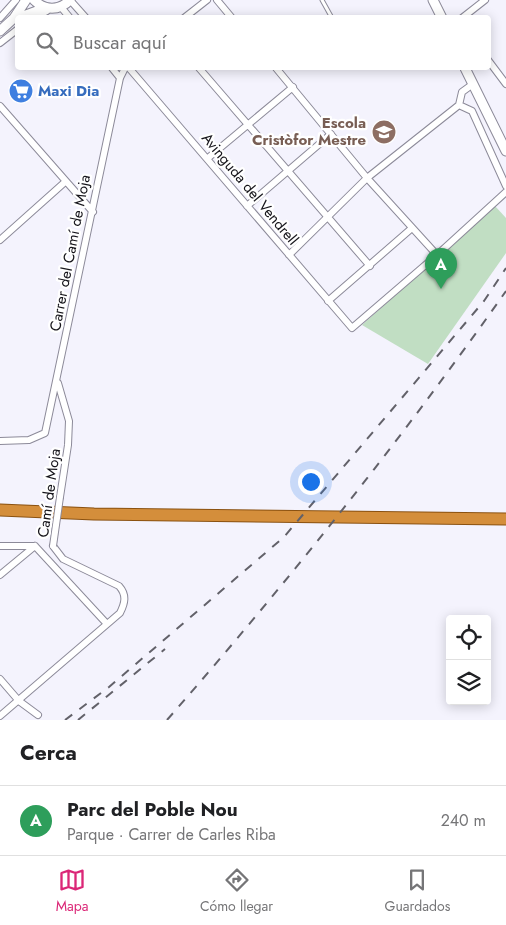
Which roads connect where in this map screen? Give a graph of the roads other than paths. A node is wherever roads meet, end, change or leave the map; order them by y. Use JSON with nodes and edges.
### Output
{"nodes":[{"id":1,"x":16,"y":0,"type":"edge"},
{"id":2,"x":26,"y":0,"type":"edge"},
{"id":3,"x":34,"y":0,"type":"edge"},
{"id":4,"x":70,"y":0,"type":"edge"},
{"id":5,"x":207,"y":0,"type":"edge"},
{"id":6,"x":217,"y":0,"type":"edge"},
{"id":7,"x":322,"y":0,"type":"edge"},
{"id":8,"x":433,"y":0,"type":"edge"},
{"id":9,"x":485,"y":0,"type":"edge"},
{"id":10,"x":61,"y":7,"type":"junction"},
{"id":11,"x":48,"y":8,"type":"junction"},
{"id":12,"x":27,"y":15,"type":"edge"},
{"id":13,"x":39,"y":15,"type":"edge"},
{"id":14,"x":68,"y":15,"type":"edge"},
{"id":15,"x":83,"y":15,"type":"edge"},
{"id":16,"x":188,"y":15,"type":"edge"},
{"id":17,"x":230,"y":15,"type":"edge"},
{"id":18,"x":330,"y":15,"type":"edge"},
{"id":19,"x":440,"y":15,"type":"edge"},
{"id":20,"x":466,"y":15,"type":"edge"},
{"id":21,"x":0,"y":18,"type":"edge"},
{"id":22,"x":15,"y":20,"type":"edge"},
{"id":23,"x":4,"y":28,"type":"edge"},
{"id":24,"x":15,"y":31,"type":"edge"},
{"id":25,"x":0,"y":43,"type":"edge"},
{"id":26,"x":491,"y":63,"type":"edge"},
{"id":27,"x":114,"y":70,"type":"edge"},
{"id":28,"x":124,"y":70,"type":"edge"},
{"id":29,"x":131,"y":70,"type":"edge"},
{"id":30,"x":201,"y":70,"type":"edge"},
{"id":31,"x":278,"y":70,"type":"edge"},
{"id":32,"x":466,"y":70,"type":"edge"},
{"id":33,"x":503,"y":75,"type":"edge"},
{"id":34,"x":120,"y":78,"type":"junction"},
{"id":35,"x":506,"y":84,"type":"edge"},
{"id":36,"x":469,"y":86,"type":"junction"},
{"id":37,"x":293,"y":87,"type":"junction"},
{"id":38,"x":459,"y":105,"type":"junction"},
{"id":39,"x":0,"y":106,"type":"edge"},
{"id":40,"x":247,"y":125,"type":"junction"},
{"id":41,"x":332,"y":134,"type":"junction"},
{"id":42,"x":506,"y":151,"type":"edge"},
{"id":43,"x":208,"y":158,"type":"junction"},
{"id":44,"x":287,"y":172,"type":"junction"},
{"id":45,"x":368,"y":178,"type":"junction"},
{"id":46,"x":65,"y":182,"type":"junction"},
{"id":47,"x":506,"y":186,"type":"edge"},
{"id":48,"x":506,"y":192,"type":"edge"},
{"id":49,"x":248,"y":206,"type":"junction"},
{"id":50,"x":93,"y":212,"type":"junction"},
{"id":51,"x":327,"y":217,"type":"junction"},
{"id":52,"x":412,"y":228,"type":"junction"},
{"id":53,"x":0,"y":240,"type":"edge"},
{"id":54,"x":289,"y":255,"type":"junction"},
{"id":55,"x":437,"y":255,"type":"junction"},
{"id":56,"x":370,"y":266,"type":"junction"},
{"id":57,"x":328,"y":301,"type":"junction"},
{"id":58,"x":58,"y":380,"type":"junction"},
{"id":59,"x":0,"y":441,"type":"edge"},
{"id":60,"x":0,"y":510,"type":"edge"},
{"id":61,"x":506,"y":519,"type":"edge"},
{"id":62,"x":0,"y":546,"type":"edge"},
{"id":63,"x":34,"y":546,"type":"junction"},
{"id":64,"x":0,"y":575,"type":"edge"},
{"id":65,"x":107,"y":624,"type":"junction"},
{"id":66,"x":0,"y":680,"type":"edge"},
{"id":67,"x":19,"y":701,"type":"junction"},
{"id":68,"x":38,"y":715,"type":"dead end"},
{"id":69,"x":0,"y":716,"type":"edge"}],
"edges":[{"from":1,"to":21,"type":"street"},
{"from":2,"to":23,"type":"street"},
{"from":3,"to":11,"type":"street"},
{"from":4,"to":10,"type":"street"},
{"from":4,"to":15,"type":"street"},
{"from":5,"to":16,"type":"street"},
{"from":6,"to":17,"type":"street"},
{"from":7,"to":18,"type":"lane"},
{"from":8,"to":19,"type":"street"},
{"from":9,"to":20,"type":"street"},
{"from":10,"to":11,"type":"street"},
{"from":10,"to":14,"type":"street"},
{"from":11,"to":12,"type":"street"},
{"from":11,"to":13,"type":"street"},
{"from":22,"to":23,"type":"street"},
{"from":24,"to":25,"type":"street"},
{"from":26,"to":33,"type":"street"},
{"from":27,"to":34,"type":"street"},
{"from":28,"to":34,"type":"street","name":"Carrer del Camí de Moja"},
{"from":29,"to":43,"type":"street","name":"Avinguda del Vendrell"},
{"from":30,"to":40,"type":"street"},
{"from":31,"to":37,"type":"street"},
{"from":32,"to":36,"type":"street"},
{"from":33,"to":35,"type":"street"},
{"from":34,"to":50,"type":"street","name":"Carrer del Camí de Moja"},
{"from":36,"to":38,"type":"street"},
{"from":36,"to":42,"type":"street"},
{"from":37,"to":40,"type":"street"},
{"from":37,"to":41,"type":"street"},
{"from":38,"to":45,"type":"street"},
{"from":38,"to":47,"type":"street"},
{"from":39,"to":46,"type":"street"},
{"from":40,"to":43,"type":"street"},
{"from":40,"to":44,"type":"street"},
{"from":41,"to":44,"type":"street"},
{"from":41,"to":45,"type":"street"},
{"from":43,"to":49,"type":"street","name":"Avinguda del Vendrell"},
{"from":44,"to":49,"type":"street"},
{"from":44,"to":51,"type":"street"},
{"from":45,"to":51,"type":"street"},
{"from":45,"to":52,"type":"street"},
{"from":46,"to":50,"type":"street"},
{"from":46,"to":53,"type":"street"},
{"from":48,"to":55,"type":"street"},
{"from":49,"to":54,"type":"street","name":"Avinguda del Vendrell"},
{"from":50,"to":58,"type":"street","name":"Carrer del Camí de Moja"},
{"from":51,"to":54,"type":"street"},
{"from":51,"to":56,"type":"street"},
{"from":52,"to":55,"type":"street"},
{"from":52,"to":56,"type":"street"},
{"from":54,"to":57,"type":"street","name":"Avinguda del Vendrell"},
{"from":55,"to":57,"type":"street","name":"Avinguda del Vendrell"},
{"from":56,"to":57,"type":"street"},
{"from":58,"to":59,"type":"street","name":"Carrer del Camí de Moja"},
{"from":58,"to":65,"type":"street","name":"Camí de Moja","bridge":true},
{"from":60,"to":61,"type":"highway"},
{"from":62,"to":63,"type":"street"},
{"from":63,"to":64,"type":"street"},
{"from":63,"to":65,"type":"street"},
{"from":65,"to":67,"type":"street"},
{"from":66,"to":67,"type":"street"},
{"from":67,"to":68,"type":"street"},
{"from":67,"to":69,"type":"street"}]}
